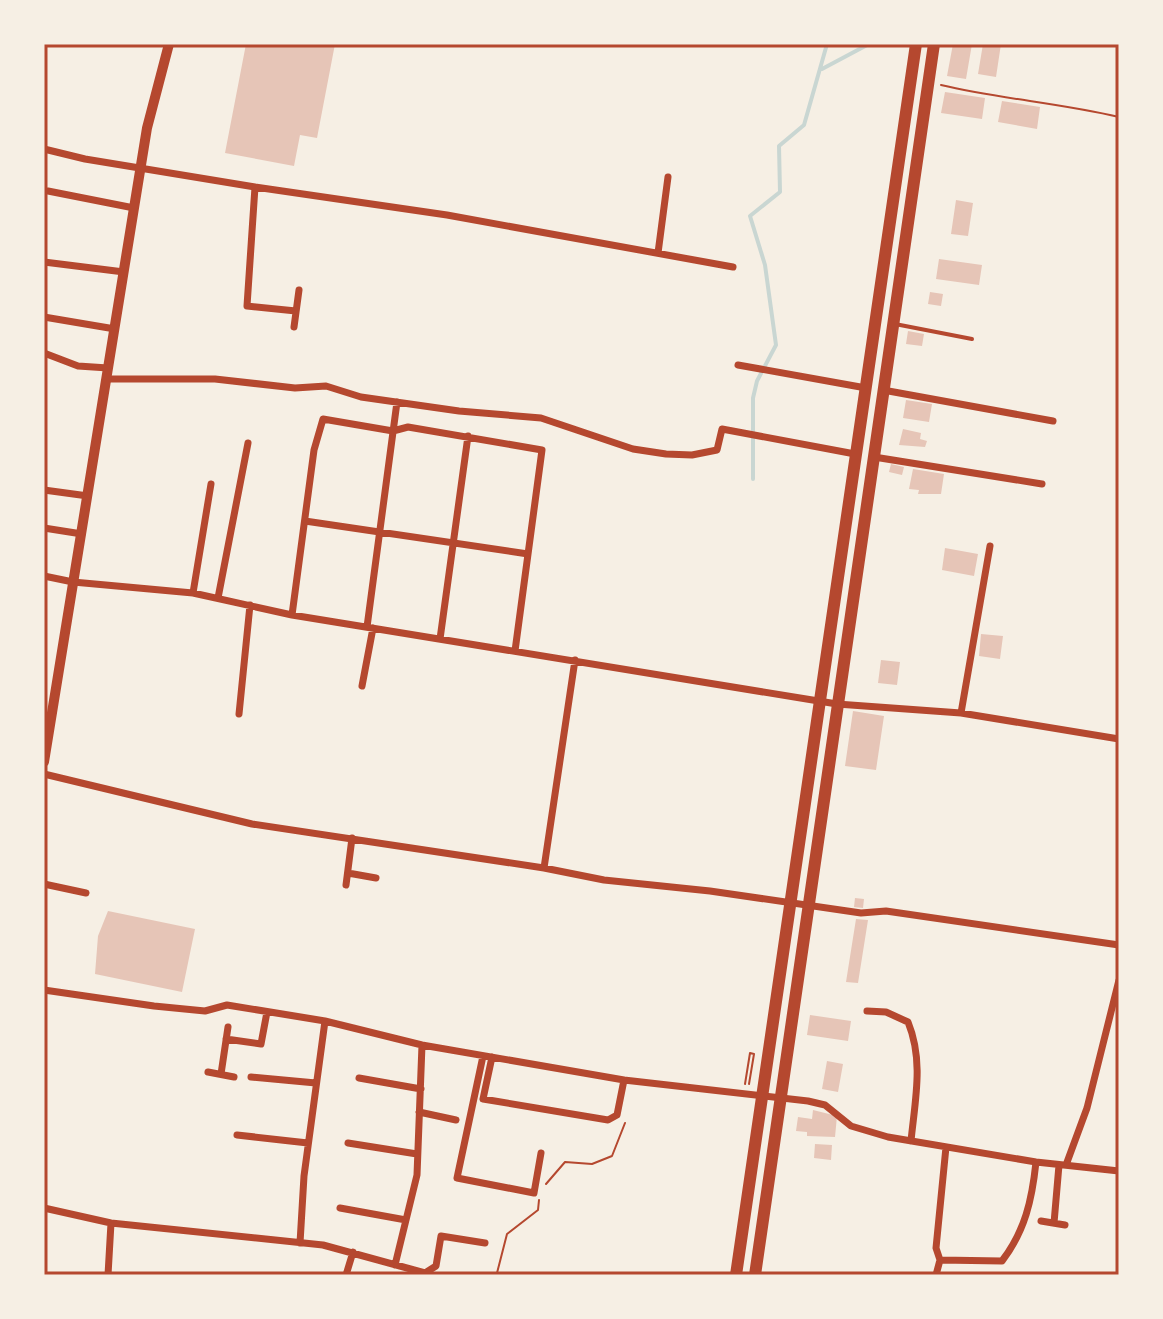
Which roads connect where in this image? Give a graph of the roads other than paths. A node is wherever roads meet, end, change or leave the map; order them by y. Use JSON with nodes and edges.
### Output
{"nodes":[{"id":1,"x":169,"y":44,"type":"edge"},
{"id":2,"x":916,"y":44,"type":"edge"},
{"id":3,"x":934,"y":44,"type":"edge"},
{"id":4,"x":44,"y":149,"type":"edge"},
{"id":5,"x":141,"y":168,"type":"junction"},
{"id":6,"x":668,"y":177,"type":"dead end"},
{"id":7,"x":255,"y":187,"type":"junction"},
{"id":8,"x":48,"y":191,"type":"dead end"},
{"id":9,"x":134,"y":208,"type":"junction"},
{"id":10,"x":658,"y":253,"type":"junction"},
{"id":11,"x":44,"y":262,"type":"edge"},
{"id":12,"x":733,"y":267,"type":"dead end"},
{"id":13,"x":124,"y":272,"type":"junction"},
{"id":14,"x":299,"y":290,"type":"dead end"},
{"id":15,"x":296,"y":311,"type":"junction"},
{"id":16,"x":44,"y":317,"type":"edge"},
{"id":17,"x":893,"y":324,"type":"junction"},
{"id":18,"x":294,"y":327,"type":"dead end"},
{"id":19,"x":115,"y":329,"type":"junction"},
{"id":20,"x":972,"y":339,"type":"dead end"},
{"id":21,"x":44,"y":353,"type":"edge"},
{"id":22,"x":738,"y":365,"type":"dead end"},
{"id":23,"x":108,"y":373,"type":"junction"},
{"id":24,"x":866,"y":388,"type":"junction"},
{"id":25,"x":883,"y":390,"type":"junction"},
{"id":26,"x":397,"y":402,"type":"junction"},
{"id":27,"x":1053,"y":421,"type":"dead end"},
{"id":28,"x":393,"y":431,"type":"junction"},
{"id":29,"x":468,"y":436,"type":"junction"},
{"id":30,"x":248,"y":443,"type":"dead end"},
{"id":31,"x":855,"y":454,"type":"junction"},
{"id":32,"x":874,"y":457,"type":"junction"},
{"id":33,"x":211,"y":484,"type":"dead end"},
{"id":34,"x":1042,"y":484,"type":"dead end"},
{"id":35,"x":44,"y":490,"type":"edge"},
{"id":36,"x":88,"y":496,"type":"junction"},
{"id":37,"x":305,"y":521,"type":"junction"},
{"id":38,"x":44,"y":528,"type":"edge"},
{"id":39,"x":379,"y":533,"type":"junction"},
{"id":40,"x":82,"y":534,"type":"junction"},
{"id":41,"x":453,"y":544,"type":"junction"},
{"id":42,"x":990,"y":546,"type":"dead end"},
{"id":43,"x":528,"y":554,"type":"junction"},
{"id":44,"x":44,"y":576,"type":"edge"},
{"id":45,"x":73,"y":582,"type":"junction"},
{"id":46,"x":193,"y":593,"type":"junction"},
{"id":47,"x":218,"y":598,"type":"junction"},
{"id":48,"x":250,"y":605,"type":"junction"},
{"id":49,"x":292,"y":615,"type":"junction"},
{"id":50,"x":370,"y":628,"type":"junction"},
{"id":51,"x":440,"y":639,"type":"junction"},
{"id":52,"x":515,"y":651,"type":"junction"},
{"id":53,"x":575,"y":660,"type":"junction"},
{"id":54,"x":362,"y":686,"type":"dead end"},
{"id":55,"x":819,"y":700,"type":"junction"},
{"id":56,"x":837,"y":704,"type":"junction"},
{"id":57,"x":961,"y":713,"type":"junction"},
{"id":58,"x":239,"y":714,"type":"dead end"},
{"id":59,"x":1119,"y":739,"type":"edge"},
{"id":60,"x":44,"y":762,"type":"edge"},
{"id":61,"x":44,"y":774,"type":"edge"},
{"id":62,"x":352,"y":838,"type":"junction"},
{"id":63,"x":544,"y":868,"type":"junction"},
{"id":64,"x":348,"y":873,"type":"junction"},
{"id":65,"x":376,"y":878,"type":"dead end"},
{"id":66,"x":44,"y":884,"type":"edge"},
{"id":67,"x":346,"y":885,"type":"dead end"},
{"id":68,"x":86,"y":893,"type":"dead end"},
{"id":69,"x":789,"y":902,"type":"junction"},
{"id":70,"x":808,"y":904,"type":"junction"},
{"id":71,"x":1119,"y":945,"type":"edge"},
{"id":72,"x":1119,"y":980,"type":"edge"},
{"id":73,"x":44,"y":990,"type":"edge"},
{"id":74,"x":867,"y":1011,"type":"dead end"},
{"id":75,"x":267,"y":1012,"type":"junction"},
{"id":76,"x":325,"y":1021,"type":"junction"},
{"id":77,"x":228,"y":1027,"type":"dead end"},
{"id":78,"x":226,"y":1039,"type":"junction"},
{"id":79,"x":422,"y":1045,"type":"junction"},
{"id":80,"x":483,"y":1056,"type":"junction"},
{"id":81,"x":492,"y":1057,"type":"junction"},
{"id":82,"x":208,"y":1072,"type":"dead end"},
{"id":83,"x":221,"y":1074,"type":"junction"},
{"id":84,"x":234,"y":1077,"type":"dead end"},
{"id":85,"x":251,"y":1077,"type":"dead end"},
{"id":86,"x":359,"y":1078,"type":"dead end"},
{"id":87,"x":624,"y":1080,"type":"junction"},
{"id":88,"x":316,"y":1083,"type":"junction"},
{"id":89,"x":421,"y":1089,"type":"junction"},
{"id":90,"x":761,"y":1096,"type":"junction"},
{"id":91,"x":780,"y":1099,"type":"junction"},
{"id":92,"x":419,"y":1112,"type":"junction"},
{"id":93,"x":456,"y":1120,"type":"dead end"},
{"id":94,"x":237,"y":1135,"type":"dead end"},
{"id":95,"x":911,"y":1141,"type":"junction"},
{"id":96,"x":308,"y":1143,"type":"junction"},
{"id":97,"x":348,"y":1143,"type":"dead end"},
{"id":98,"x":946,"y":1147,"type":"junction"},
{"id":99,"x":541,"y":1153,"type":"dead end"},
{"id":100,"x":417,"y":1154,"type":"junction"},
{"id":101,"x":1036,"y":1162,"type":"junction"},
{"id":102,"x":1062,"y":1165,"type":"junction"},
{"id":103,"x":1119,"y":1171,"type":"edge"},
{"id":104,"x":44,"y":1208,"type":"edge"},
{"id":105,"x":340,"y":1208,"type":"dead end"},
{"id":106,"x":406,"y":1220,"type":"junction"},
{"id":107,"x":1041,"y":1221,"type":"dead end"},
{"id":108,"x":111,"y":1223,"type":"junction"},
{"id":109,"x":1054,"y":1223,"type":"junction"},
{"id":110,"x":1065,"y":1225,"type":"dead end"},
{"id":111,"x":300,"y":1243,"type":"junction"},
{"id":112,"x":485,"y":1243,"type":"dead end"},
{"id":113,"x":353,"y":1252,"type":"junction"},
{"id":114,"x":940,"y":1260,"type":"junction"},
{"id":115,"x":395,"y":1265,"type":"junction"},
{"id":116,"x":108,"y":1275,"type":"edge"},
{"id":117,"x":346,"y":1275,"type":"edge"},
{"id":118,"x":736,"y":1275,"type":"edge"},
{"id":119,"x":755,"y":1275,"type":"edge"},
{"id":120,"x":936,"y":1275,"type":"edge"}],
"edges":[{"from":1,"to":5,"type":"main road"},
{"from":2,"to":24,"type":"highway"},
{"from":3,"to":17,"type":"highway"},
{"from":4,"to":5,"type":"street"},
{"from":5,"to":7,"type":"street"},
{"from":5,"to":9,"type":"main road"},
{"from":6,"to":10,"type":"street"},
{"from":7,"to":10,"type":"street"},
{"from":7,"to":15,"type":"street"},
{"from":8,"to":9,"type":"street"},
{"from":9,"to":13,"type":"main road"},
{"from":10,"to":12,"type":"street"},
{"from":11,"to":13,"type":"street"},
{"from":13,"to":19,"type":"main road"},
{"from":14,"to":15,"type":"street"},
{"from":15,"to":18,"type":"street"},
{"from":16,"to":19,"type":"street"},
{"from":17,"to":20,"type":"lane"},
{"from":17,"to":25,"type":"highway"},
{"from":19,"to":23,"type":"main road"},
{"from":21,"to":23,"type":"street"},
{"from":22,"to":24,"type":"street"},
{"from":23,"to":26,"type":"street"},
{"from":23,"to":36,"type":"main road"},
{"from":24,"to":31,"type":"highway"},
{"from":25,"to":27,"type":"street"},
{"from":25,"to":32,"type":"highway"},
{"from":26,"to":28,"type":"street"},
{"from":26,"to":31,"type":"street"},
{"from":28,"to":29,"type":"street"},
{"from":28,"to":37,"type":"street"},
{"from":28,"to":39,"type":"street"},
{"from":29,"to":41,"type":"street"},
{"from":29,"to":43,"type":"street"},
{"from":30,"to":47,"type":"street"},
{"from":31,"to":55,"type":"highway"},
{"from":32,"to":34,"type":"street"},
{"from":32,"to":56,"type":"highway"},
{"from":33,"to":46,"type":"street"},
{"from":35,"to":36,"type":"street"},
{"from":36,"to":40,"type":"main road"},
{"from":37,"to":39,"type":"street"},
{"from":37,"to":49,"type":"street"},
{"from":38,"to":40,"type":"street"},
{"from":39,"to":41,"type":"street"},
{"from":39,"to":50,"type":"street"},
{"from":40,"to":45,"type":"main road"},
{"from":41,"to":43,"type":"street"},
{"from":41,"to":51,"type":"street"},
{"from":42,"to":57,"type":"street"},
{"from":43,"to":52,"type":"street"},
{"from":44,"to":45,"type":"street"},
{"from":45,"to":46,"type":"street"},
{"from":45,"to":60,"type":"main road"},
{"from":46,"to":47,"type":"street"},
{"from":47,"to":48,"type":"street"},
{"from":48,"to":49,"type":"street"},
{"from":48,"to":58,"type":"street"},
{"from":49,"to":50,"type":"street"},
{"from":50,"to":51,"type":"street"},
{"from":50,"to":54,"type":"street"},
{"from":51,"to":52,"type":"street"},
{"from":52,"to":53,"type":"street"},
{"from":53,"to":55,"type":"street"},
{"from":53,"to":63,"type":"street"},
{"from":55,"to":56,"type":"street"},
{"from":55,"to":69,"type":"highway"},
{"from":56,"to":57,"type":"street"},
{"from":56,"to":70,"type":"highway"},
{"from":57,"to":59,"type":"street"},
{"from":61,"to":62,"type":"street"},
{"from":62,"to":63,"type":"street"},
{"from":62,"to":64,"type":"street"},
{"from":63,"to":69,"type":"street"},
{"from":64,"to":65,"type":"street"},
{"from":64,"to":67,"type":"street"},
{"from":66,"to":68,"type":"street"},
{"from":69,"to":70,"type":"street"},
{"from":69,"to":90,"type":"highway"},
{"from":70,"to":71,"type":"street"},
{"from":70,"to":91,"type":"highway"},
{"from":72,"to":102,"type":"street"},
{"from":73,"to":75,"type":"street"},
{"from":74,"to":95,"type":"street"},
{"from":75,"to":76,"type":"street"},
{"from":75,"to":78,"type":"street"},
{"from":76,"to":79,"type":"street"},
{"from":76,"to":88,"type":"street"},
{"from":77,"to":78,"type":"street"},
{"from":78,"to":83,"type":"street"},
{"from":79,"to":80,"type":"street"},
{"from":79,"to":89,"type":"street"},
{"from":80,"to":81,"type":"street"},
{"from":80,"to":99,"type":"street"},
{"from":81,"to":87,"type":"street"},
{"from":81,"to":87,"type":"street"},
{"from":82,"to":83,"type":"street"},
{"from":83,"to":84,"type":"street"},
{"from":85,"to":88,"type":"street"},
{"from":86,"to":89,"type":"street"},
{"from":87,"to":90,"type":"street"},
{"from":88,"to":96,"type":"street"},
{"from":89,"to":92,"type":"street"},
{"from":90,"to":91,"type":"street"},
{"from":90,"to":118,"type":"highway"},
{"from":91,"to":95,"type":"street"},
{"from":91,"to":119,"type":"highway"},
{"from":92,"to":93,"type":"street"},
{"from":92,"to":100,"type":"street"},
{"from":94,"to":96,"type":"street"},
{"from":95,"to":98,"type":"street"},
{"from":96,"to":111,"type":"street"},
{"from":97,"to":100,"type":"street"},
{"from":98,"to":101,"type":"street"},
{"from":98,"to":114,"type":"street"},
{"from":100,"to":106,"type":"street"},
{"from":101,"to":102,"type":"street"},
{"from":101,"to":114,"type":"street"},
{"from":102,"to":103,"type":"street"},
{"from":102,"to":109,"type":"street"},
{"from":104,"to":108,"type":"street"},
{"from":105,"to":106,"type":"street"},
{"from":106,"to":115,"type":"street"},
{"from":107,"to":109,"type":"street"},
{"from":108,"to":111,"type":"street"},
{"from":108,"to":116,"type":"street"},
{"from":109,"to":110,"type":"street"},
{"from":111,"to":113,"type":"street"},
{"from":112,"to":115,"type":"street"},
{"from":113,"to":115,"type":"street"},
{"from":113,"to":117,"type":"street"},
{"from":114,"to":120,"type":"street"}]}
